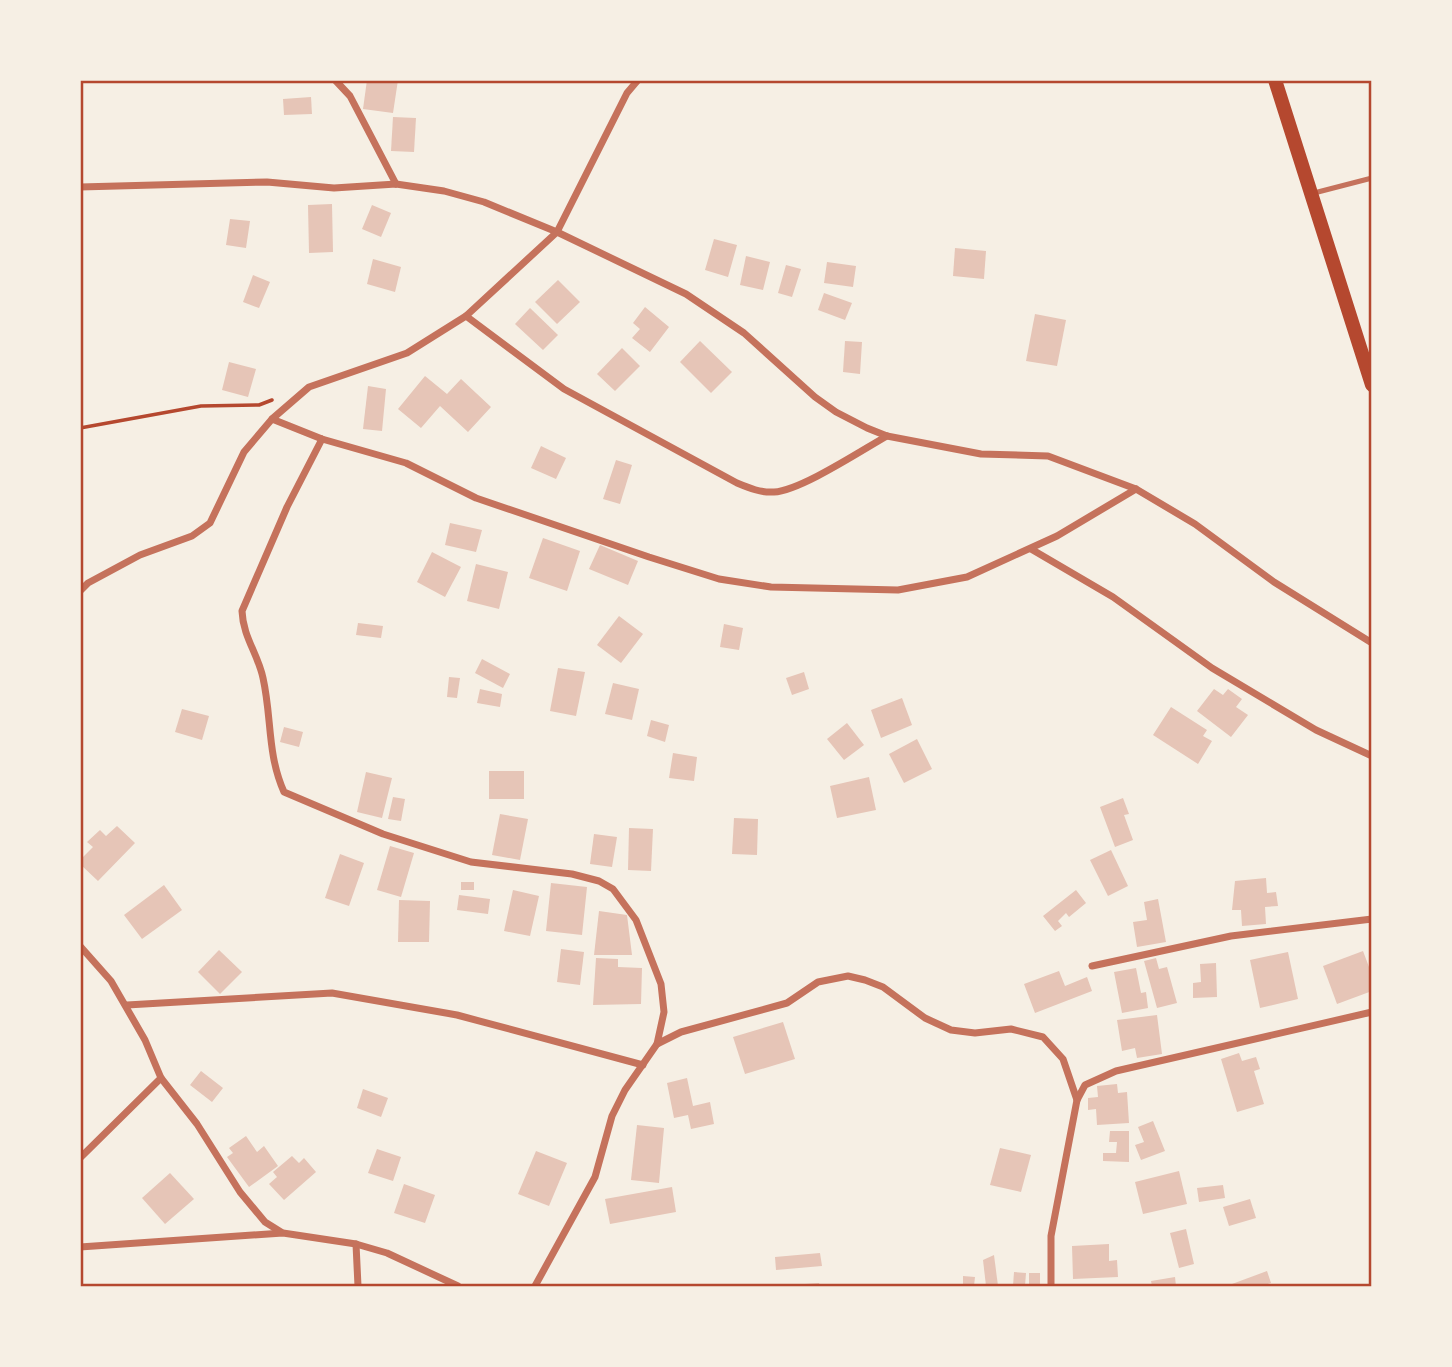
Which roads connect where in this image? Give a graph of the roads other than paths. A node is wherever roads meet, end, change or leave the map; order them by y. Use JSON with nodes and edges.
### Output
{"nodes":[{"id":1,"x":335,"y":80,"type":"edge"},
{"id":2,"x":638,"y":80,"type":"edge"},
{"id":3,"x":1275,"y":80,"type":"edge"},
{"id":4,"x":1371,"y":178,"type":"edge"},
{"id":5,"x":396,"y":184,"type":"junction"},
{"id":6,"x":80,"y":187,"type":"edge"},
{"id":7,"x":1312,"y":193,"type":"junction"},
{"id":8,"x":557,"y":232,"type":"junction"},
{"id":9,"x":466,"y":316,"type":"junction"},
{"id":10,"x":1371,"y":385,"type":"edge"},
{"id":11,"x":272,"y":419,"type":"junction"},
{"id":12,"x":887,"y":436,"type":"junction"},
{"id":13,"x":322,"y":439,"type":"junction"},
{"id":14,"x":1136,"y":489,"type":"junction"},
{"id":15,"x":1031,"y":548,"type":"junction"},
{"id":16,"x":80,"y":591,"type":"edge"},
{"id":17,"x":1371,"y":643,"type":"edge"},
{"id":18,"x":1371,"y":756,"type":"edge"},
{"id":19,"x":1371,"y":919,"type":"edge"},
{"id":20,"x":80,"y":946,"type":"edge"},
{"id":21,"x":1092,"y":966,"type":"dead end"},
{"id":22,"x":127,"y":1005,"type":"junction"},
{"id":23,"x":1371,"y":1012,"type":"edge"},
{"id":24,"x":657,"y":1044,"type":"junction"},
{"id":25,"x":643,"y":1066,"type":"junction"},
{"id":26,"x":161,"y":1077,"type":"junction"},
{"id":27,"x":1077,"y":1100,"type":"junction"},
{"id":28,"x":80,"y":1158,"type":"edge"},
{"id":29,"x":283,"y":1233,"type":"junction"},
{"id":30,"x":356,"y":1244,"type":"junction"},
{"id":31,"x":80,"y":1247,"type":"edge"},
{"id":32,"x":358,"y":1286,"type":"edge"},
{"id":33,"x":458,"y":1286,"type":"edge"},
{"id":34,"x":535,"y":1286,"type":"edge"},
{"id":35,"x":1051,"y":1286,"type":"edge"}],
"edges":[{"from":1,"to":5,"type":"street"},
{"from":2,"to":8,"type":"street"},
{"from":3,"to":7,"type":"main road"},
{"from":4,"to":7,"type":"lane"},
{"from":5,"to":6,"type":"street"},
{"from":5,"to":8,"type":"street"},
{"from":7,"to":10,"type":"main road"},
{"from":8,"to":9,"type":"street"},
{"from":8,"to":12,"type":"street"},
{"from":9,"to":11,"type":"street"},
{"from":9,"to":12,"type":"street"},
{"from":11,"to":13,"type":"street"},
{"from":11,"to":16,"type":"street"},
{"from":12,"to":14,"type":"street"},
{"from":13,"to":15,"type":"street"},
{"from":13,"to":24,"type":"street"},
{"from":14,"to":15,"type":"street"},
{"from":14,"to":17,"type":"street"},
{"from":15,"to":18,"type":"street"},
{"from":19,"to":21,"type":"street"},
{"from":20,"to":22,"type":"street"},
{"from":22,"to":25,"type":"street"},
{"from":22,"to":26,"type":"street"},
{"from":23,"to":27,"type":"street"},
{"from":24,"to":25,"type":"street"},
{"from":24,"to":27,"type":"street"},
{"from":25,"to":34,"type":"street"},
{"from":26,"to":28,"type":"street"},
{"from":26,"to":29,"type":"street"},
{"from":27,"to":35,"type":"street"},
{"from":29,"to":30,"type":"street"},
{"from":29,"to":31,"type":"street"},
{"from":30,"to":32,"type":"street"},
{"from":30,"to":33,"type":"street"}]}
